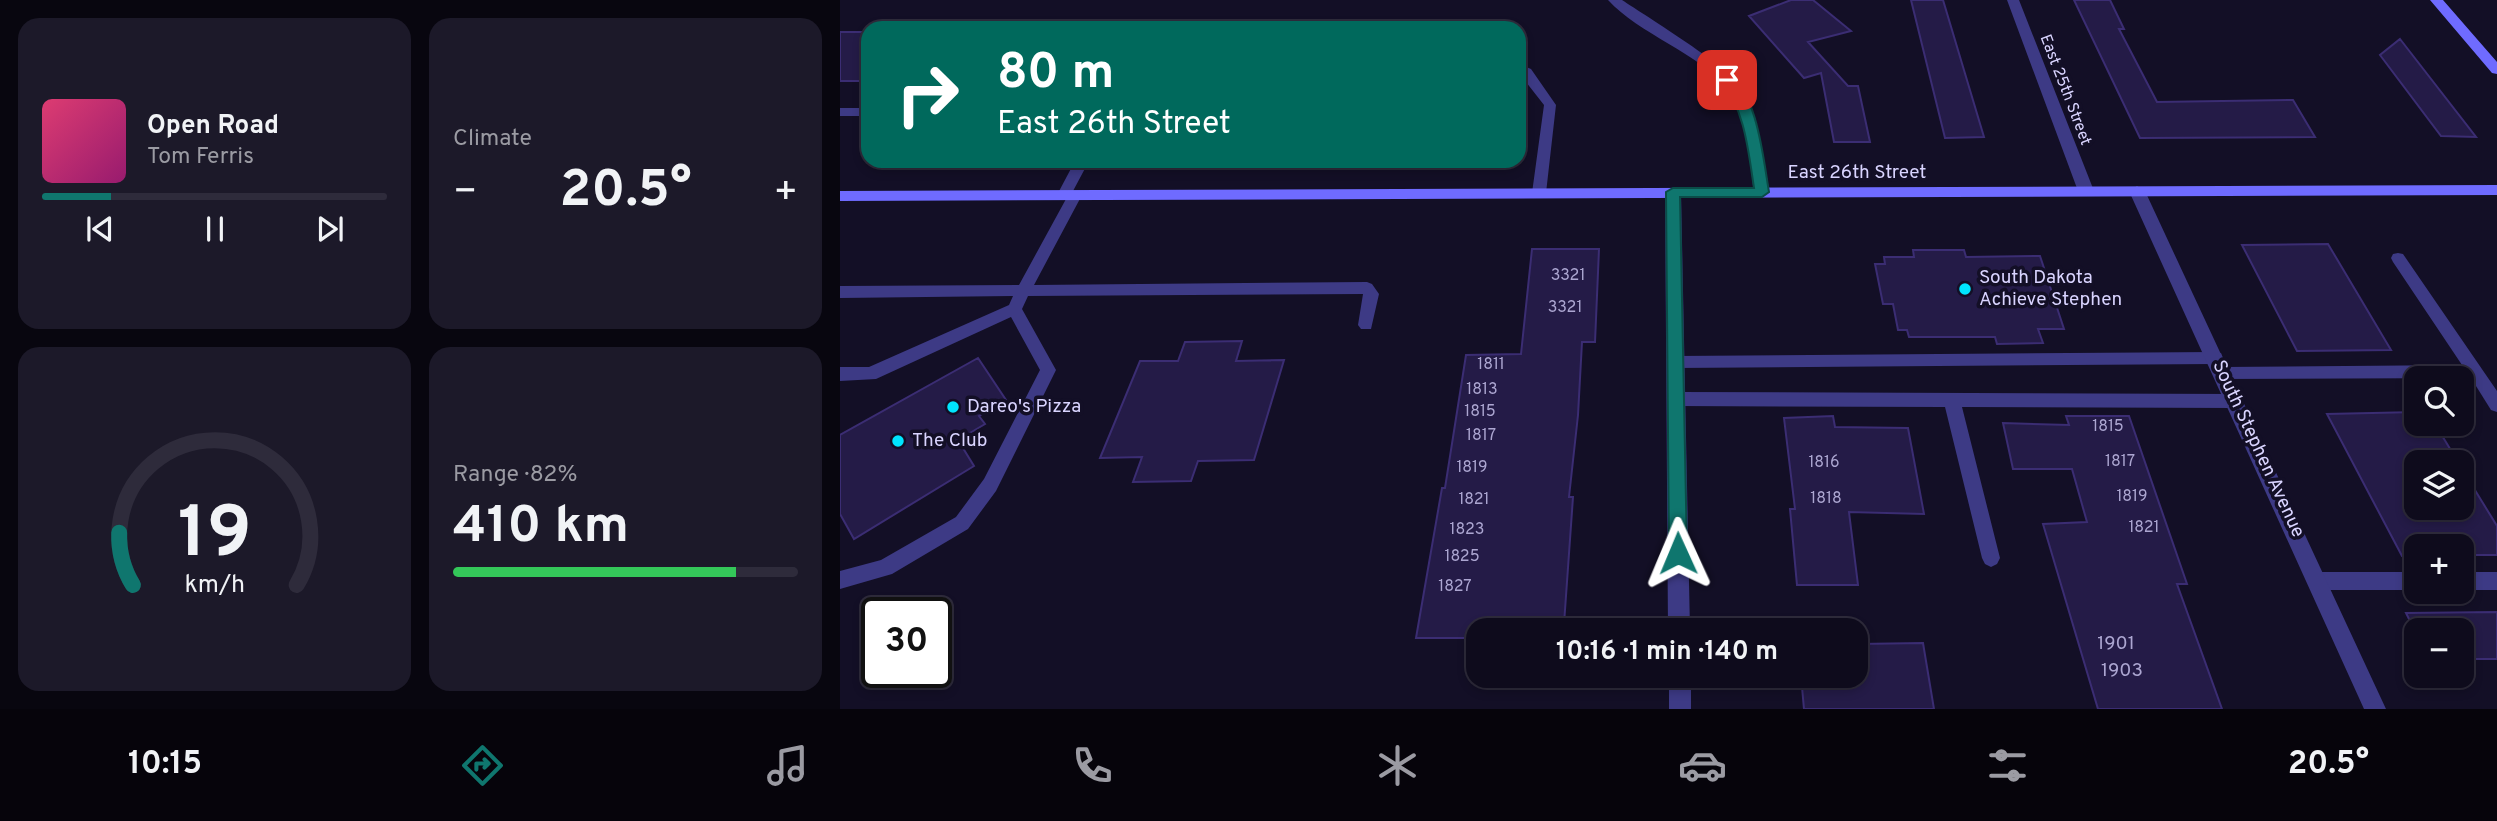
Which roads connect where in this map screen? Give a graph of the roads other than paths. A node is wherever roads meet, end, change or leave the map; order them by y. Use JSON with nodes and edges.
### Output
{"nodes":[{"id":1,"x":1614,"y":0,"type":"edge"},
{"id":2,"x":2013,"y":0,"type":"edge"},
{"id":3,"x":2436,"y":0,"type":"edge"},
{"id":4,"x":2497,"y":70,"type":"edge"},
{"id":5,"x":1526,"y":72,"type":"edge"},
{"id":6,"x":840,"y":112,"type":"edge"},
{"id":7,"x":861,"y":112,"type":"edge"},
{"id":8,"x":1080,"y":168,"type":"edge"},
{"id":9,"x":2497,"y":190,"type":"edge"},
{"id":10,"x":2086,"y":191,"type":"junction"},
{"id":11,"x":2137,"y":191,"type":"junction"},
{"id":12,"x":1673,"y":192,"type":"junction"},
{"id":13,"x":1762,"y":192,"type":"junction"},
{"id":14,"x":1539,"y":193,"type":"junction"},
{"id":15,"x":840,"y":195,"type":"edge"},
{"id":16,"x":1070,"y":195,"type":"junction"},
{"id":17,"x":2398,"y":257,"type":"dead end"},
{"id":18,"x":1024,"y":290,"type":"junction"},
{"id":19,"x":840,"y":292,"type":"edge"},
{"id":20,"x":1014,"y":309,"type":"junction"},
{"id":21,"x":1366,"y":325,"type":"dead end"},
{"id":22,"x":1675,"y":362,"type":"junction"},
{"id":23,"x":2219,"y":366,"type":"junction"},
{"id":24,"x":2475,"y":371,"type":"junction"},
{"id":25,"x":840,"y":374,"type":"edge"},
{"id":26,"x":1676,"y":399,"type":"junction"},
{"id":27,"x":1952,"y":400,"type":"junction"},
{"id":28,"x":2235,"y":401,"type":"junction"},
{"id":29,"x":2497,"y":405,"type":"edge"},
{"id":30,"x":1991,"y":558,"type":"dead end"},
{"id":31,"x":840,"y":580,"type":"edge"},
{"id":32,"x":2318,"y":581,"type":"junction"},
{"id":33,"x":2404,"y":581,"type":"edge"},
{"id":34,"x":2474,"y":581,"type":"edge"},
{"id":35,"x":2497,"y":581,"type":"edge"},
{"id":36,"x":1679,"y":618,"type":"edge"},
{"id":37,"x":1680,"y":688,"type":"edge"},
{"id":38,"x":1680,"y":709,"type":"edge"},
{"id":39,"x":2375,"y":709,"type":"edge"}],
"edges":[{"from":1,"to":13,"type":"street"},
{"from":2,"to":10,"type":"street","name":"East 25th Street"},
{"from":3,"to":4,"type":"main road"},
{"from":5,"to":14,"type":"lane"},
{"from":6,"to":7,"type":"lane"},
{"from":8,"to":16,"type":"lane"},
{"from":9,"to":11,"type":"main road","name":"East 26th Street"},
{"from":10,"to":11,"type":"main road","name":"East 26th Street"},
{"from":10,"to":13,"type":"main road","name":"East 26th Street"},
{"from":11,"to":23,"type":"street","name":"South Stephen Avenue"},
{"from":12,"to":13,"type":"main road","name":"East 26th Street"},
{"from":12,"to":14,"type":"main road","name":"East 26th Street"},
{"from":12,"to":22,"type":"street"},
{"from":14,"to":16,"type":"main road","name":"East 26th Street"},
{"from":15,"to":16,"type":"main road","name":"East 26th Street"},
{"from":16,"to":18,"type":"lane"},
{"from":17,"to":24,"type":"lane"},
{"from":18,"to":19,"type":"lane"},
{"from":18,"to":20,"type":"lane"},
{"from":18,"to":21,"type":"lane"},
{"from":20,"to":25,"type":"lane"},
{"from":20,"to":31,"type":"lane"},
{"from":22,"to":23,"type":"lane"},
{"from":22,"to":26,"type":"street"},
{"from":23,"to":24,"type":"lane"},
{"from":23,"to":28,"type":"street","name":"South Stephen Avenue"},
{"from":24,"to":29,"type":"lane"},
{"from":26,"to":27,"type":"lane"},
{"from":26,"to":36,"type":"street"},
{"from":27,"to":28,"type":"lane"},
{"from":27,"to":30,"type":"lane"},
{"from":28,"to":32,"type":"street","name":"South Stephen Avenue"},
{"from":32,"to":33,"type":"lane"},
{"from":32,"to":39,"type":"street","name":"South Stephen Avenue"},
{"from":34,"to":35,"type":"lane"},
{"from":37,"to":38,"type":"street"}]}
